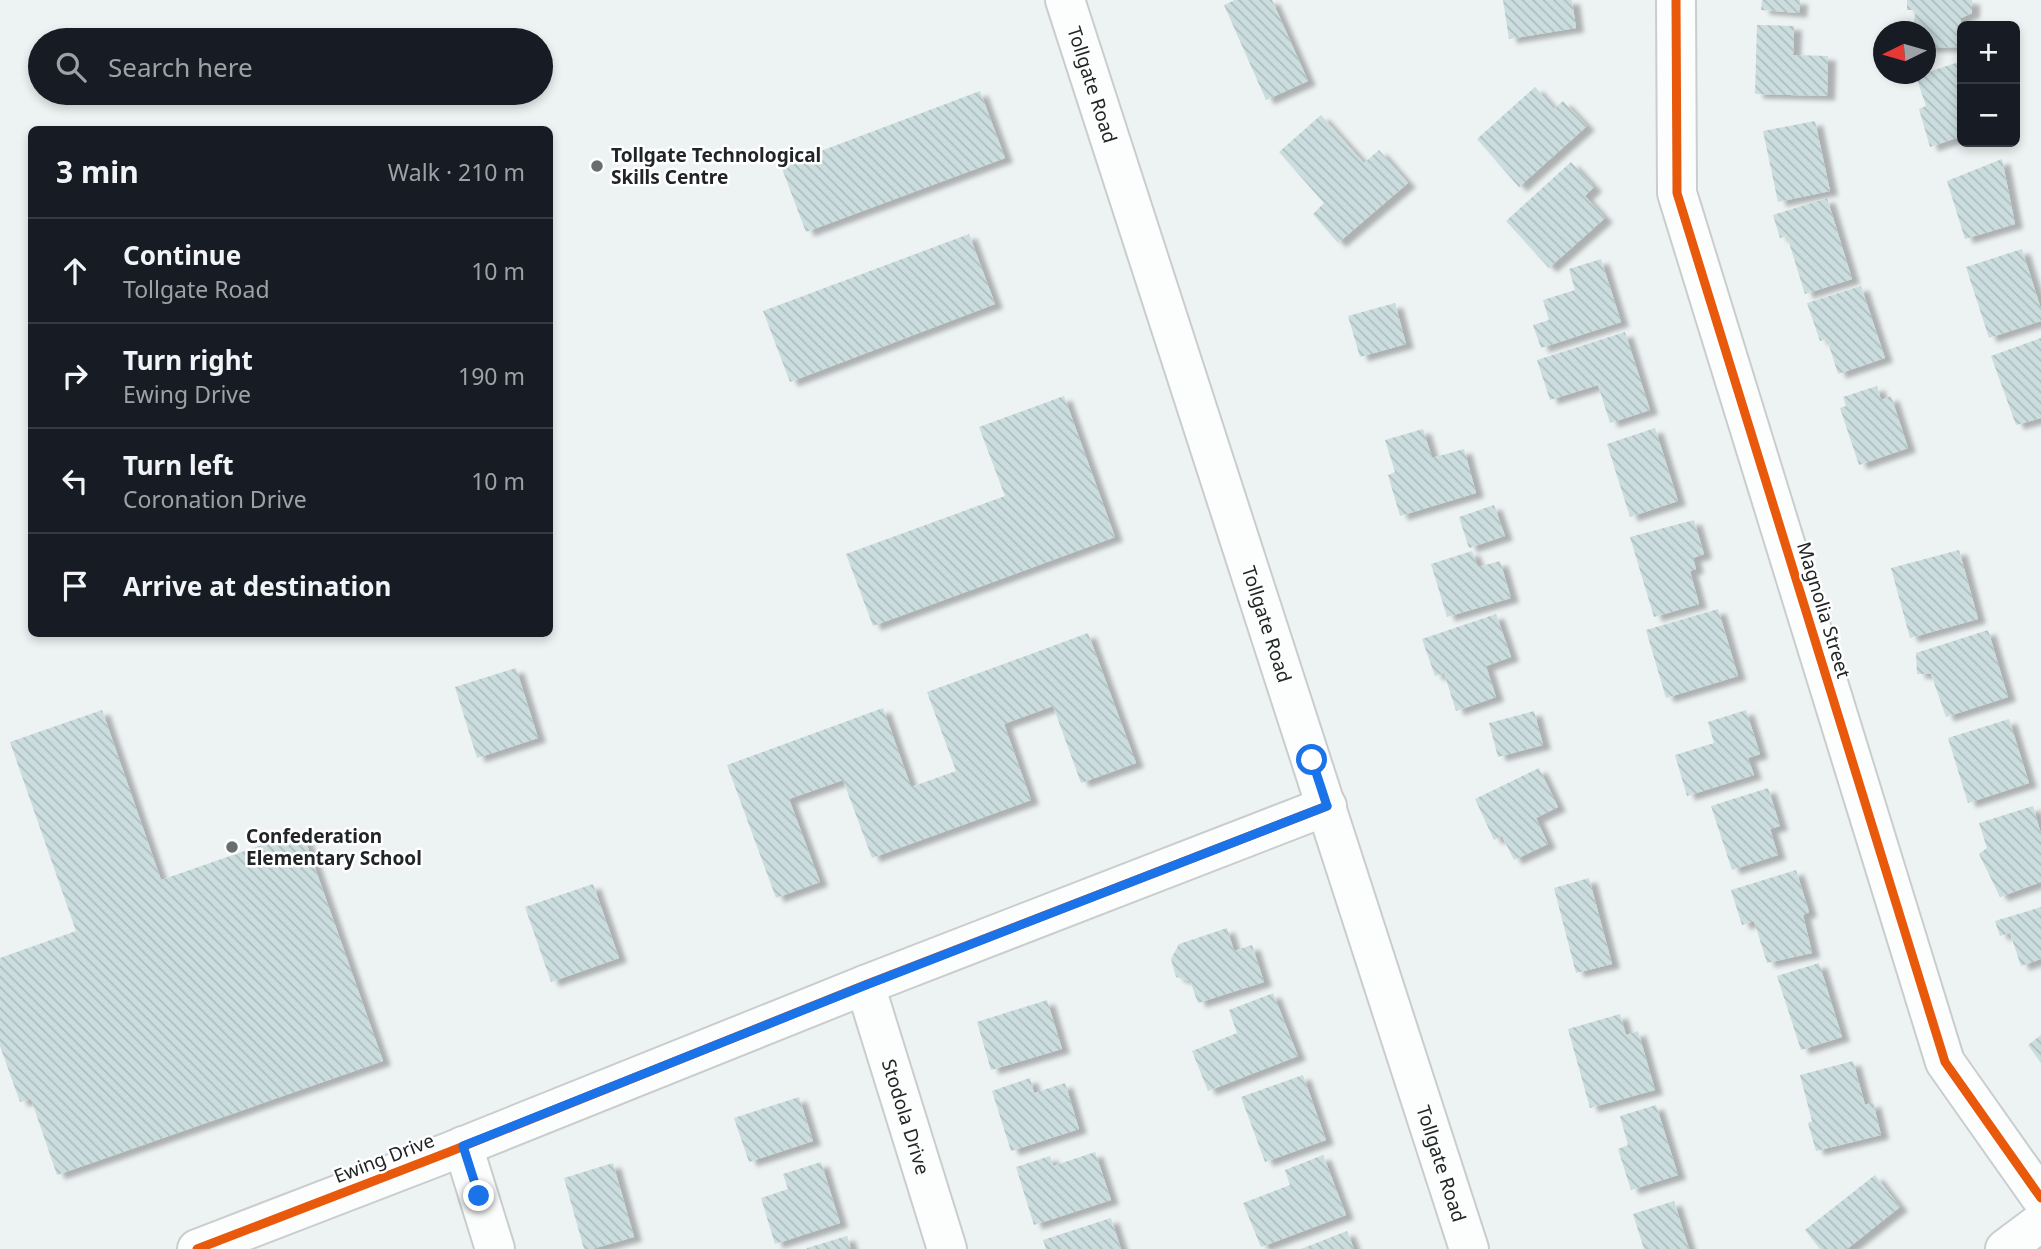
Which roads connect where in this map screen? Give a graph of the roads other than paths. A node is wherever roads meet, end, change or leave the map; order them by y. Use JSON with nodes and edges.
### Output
{"nodes":[{"id":1,"x":1065,"y":0,"type":"edge"},
{"id":2,"x":1676,"y":0,"type":"edge"},
{"id":3,"x":1327,"y":806,"type":"junction"},
{"id":4,"x":866,"y":985,"type":"junction"},
{"id":5,"x":463,"y":1146,"type":"junction"},
{"id":6,"x":2041,"y":1198,"type":"edge"},
{"id":7,"x":2041,"y":1222,"type":"edge"},
{"id":8,"x":197,"y":1249,"type":"edge"},
{"id":9,"x":495,"y":1249,"type":"edge"},
{"id":10,"x":947,"y":1249,"type":"edge"},
{"id":11,"x":1469,"y":1249,"type":"edge"},
{"id":12,"x":2005,"y":1249,"type":"edge"}],
"edges":[{"from":1,"to":3,"type":"street","name":"Tollgate Road"},
{"from":2,"to":6,"type":"street","name":"Magnolia Street"},
{"from":3,"to":4,"type":"street","name":"Ewing Drive"},
{"from":3,"to":11,"type":"street","name":"Tollgate Road"},
{"from":4,"to":5,"type":"street","name":"Ewing Drive"},
{"from":4,"to":10,"type":"street","name":"Stodola Drive"},
{"from":5,"to":8,"type":"street","name":"Ewing Drive"},
{"from":5,"to":9,"type":"street"},
{"from":7,"to":12,"type":"street"}]}
